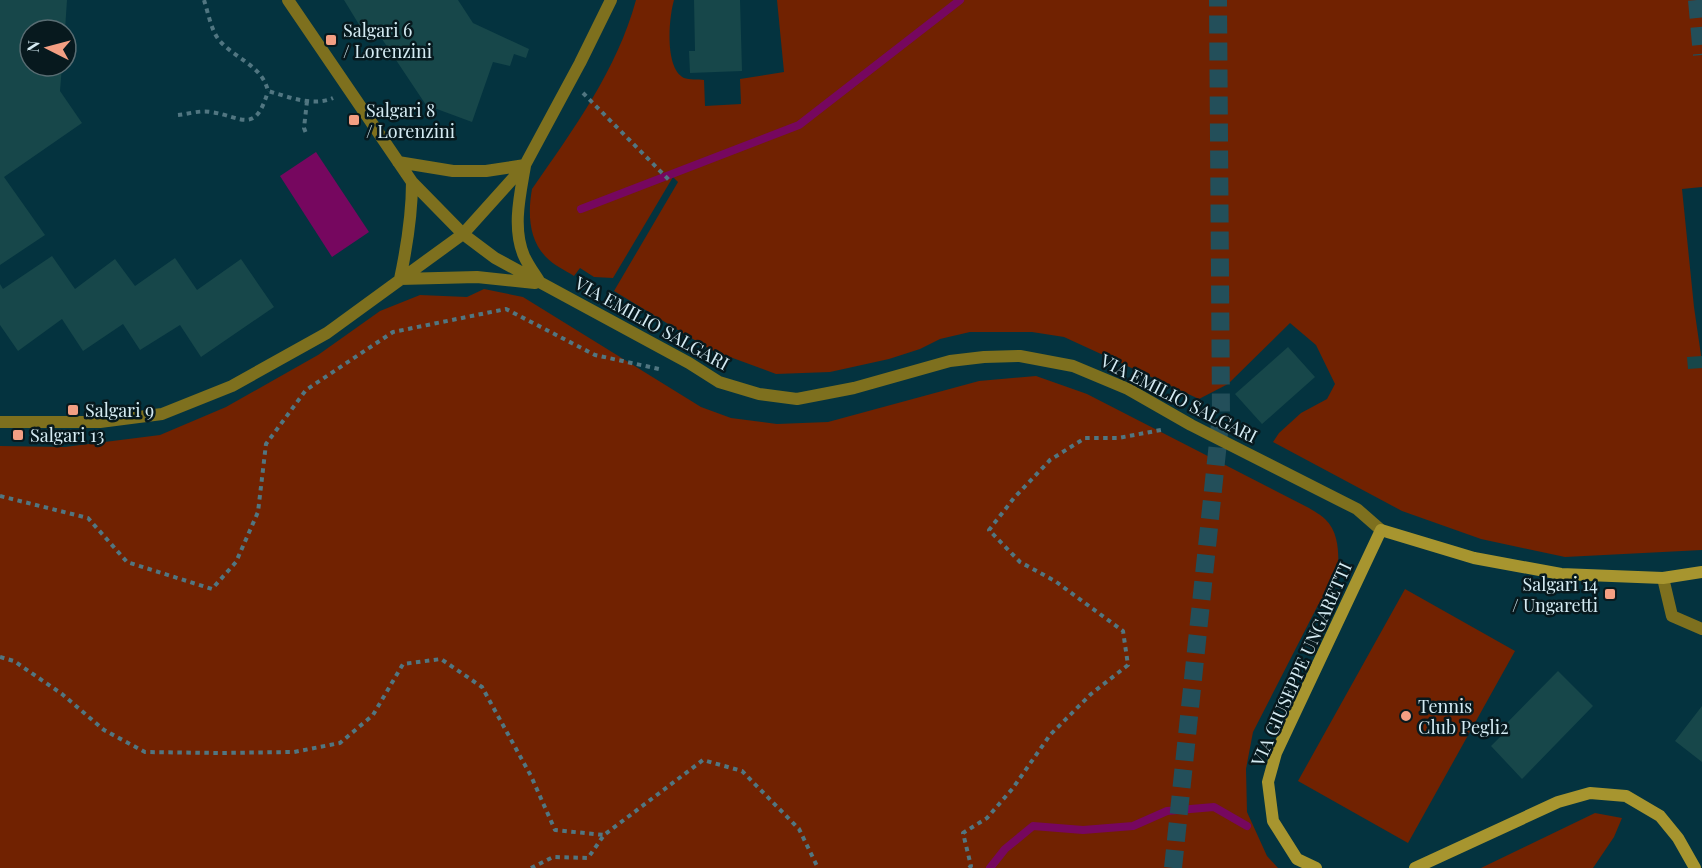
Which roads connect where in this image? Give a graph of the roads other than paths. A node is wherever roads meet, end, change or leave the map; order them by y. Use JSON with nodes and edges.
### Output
{"nodes":[{"id":1,"x":288,"y":0,"type":"edge"},
{"id":2,"x":611,"y":0,"type":"edge"},
{"id":3,"x":398,"y":162,"type":"junction"},
{"id":4,"x":525,"y":165,"type":"junction"},
{"id":5,"x":412,"y":182,"type":"junction"},
{"id":6,"x":463,"y":234,"type":"junction"},
{"id":7,"x":400,"y":279,"type":"junction"},
{"id":8,"x":539,"y":283,"type":"junction"},
{"id":9,"x":0,"y":422,"type":"edge"},
{"id":10,"x":1381,"y":530,"type":"junction"},
{"id":11,"x":1702,"y":572,"type":"edge"},
{"id":12,"x":1663,"y":578,"type":"junction"},
{"id":13,"x":1702,"y":629,"type":"edge"},
{"id":14,"x":1316,"y":868,"type":"edge"},
{"id":15,"x":1416,"y":868,"type":"edge"},
{"id":16,"x":1695,"y":868,"type":"edge"}],
"edges":[{"from":1,"to":3,"type":"street","name":"VIA EMILIO SALGARI"},
{"from":2,"to":4,"type":"street"},
{"from":3,"to":4,"type":"street"},
{"from":3,"to":5,"type":"street","name":"VIA EMILIO SALGARI"},
{"from":4,"to":6,"type":"street"},
{"from":4,"to":8,"type":"street"},
{"from":5,"to":6,"type":"street","name":"VIA EMILIO SALGARI"},
{"from":5,"to":7,"type":"street"},
{"from":6,"to":7,"type":"street"},
{"from":6,"to":8,"type":"street","name":"VIA EMILIO SALGARI"},
{"from":7,"to":8,"type":"street","name":"VIA EMILIO SALGARI"},
{"from":7,"to":9,"type":"street"},
{"from":8,"to":10,"type":"street","name":"VIA EMILIO SALGARI"},
{"from":10,"to":12,"type":"street","name":"VIA EMILIO SALGARI"},
{"from":10,"to":14,"type":"street","name":"VIA GIUSEPPE UNGARETTI"},
{"from":11,"to":12,"type":"street","name":"VIA EMILIO SALGARI"},
{"from":12,"to":13,"type":"street"},
{"from":15,"to":16,"type":"street"}]}
